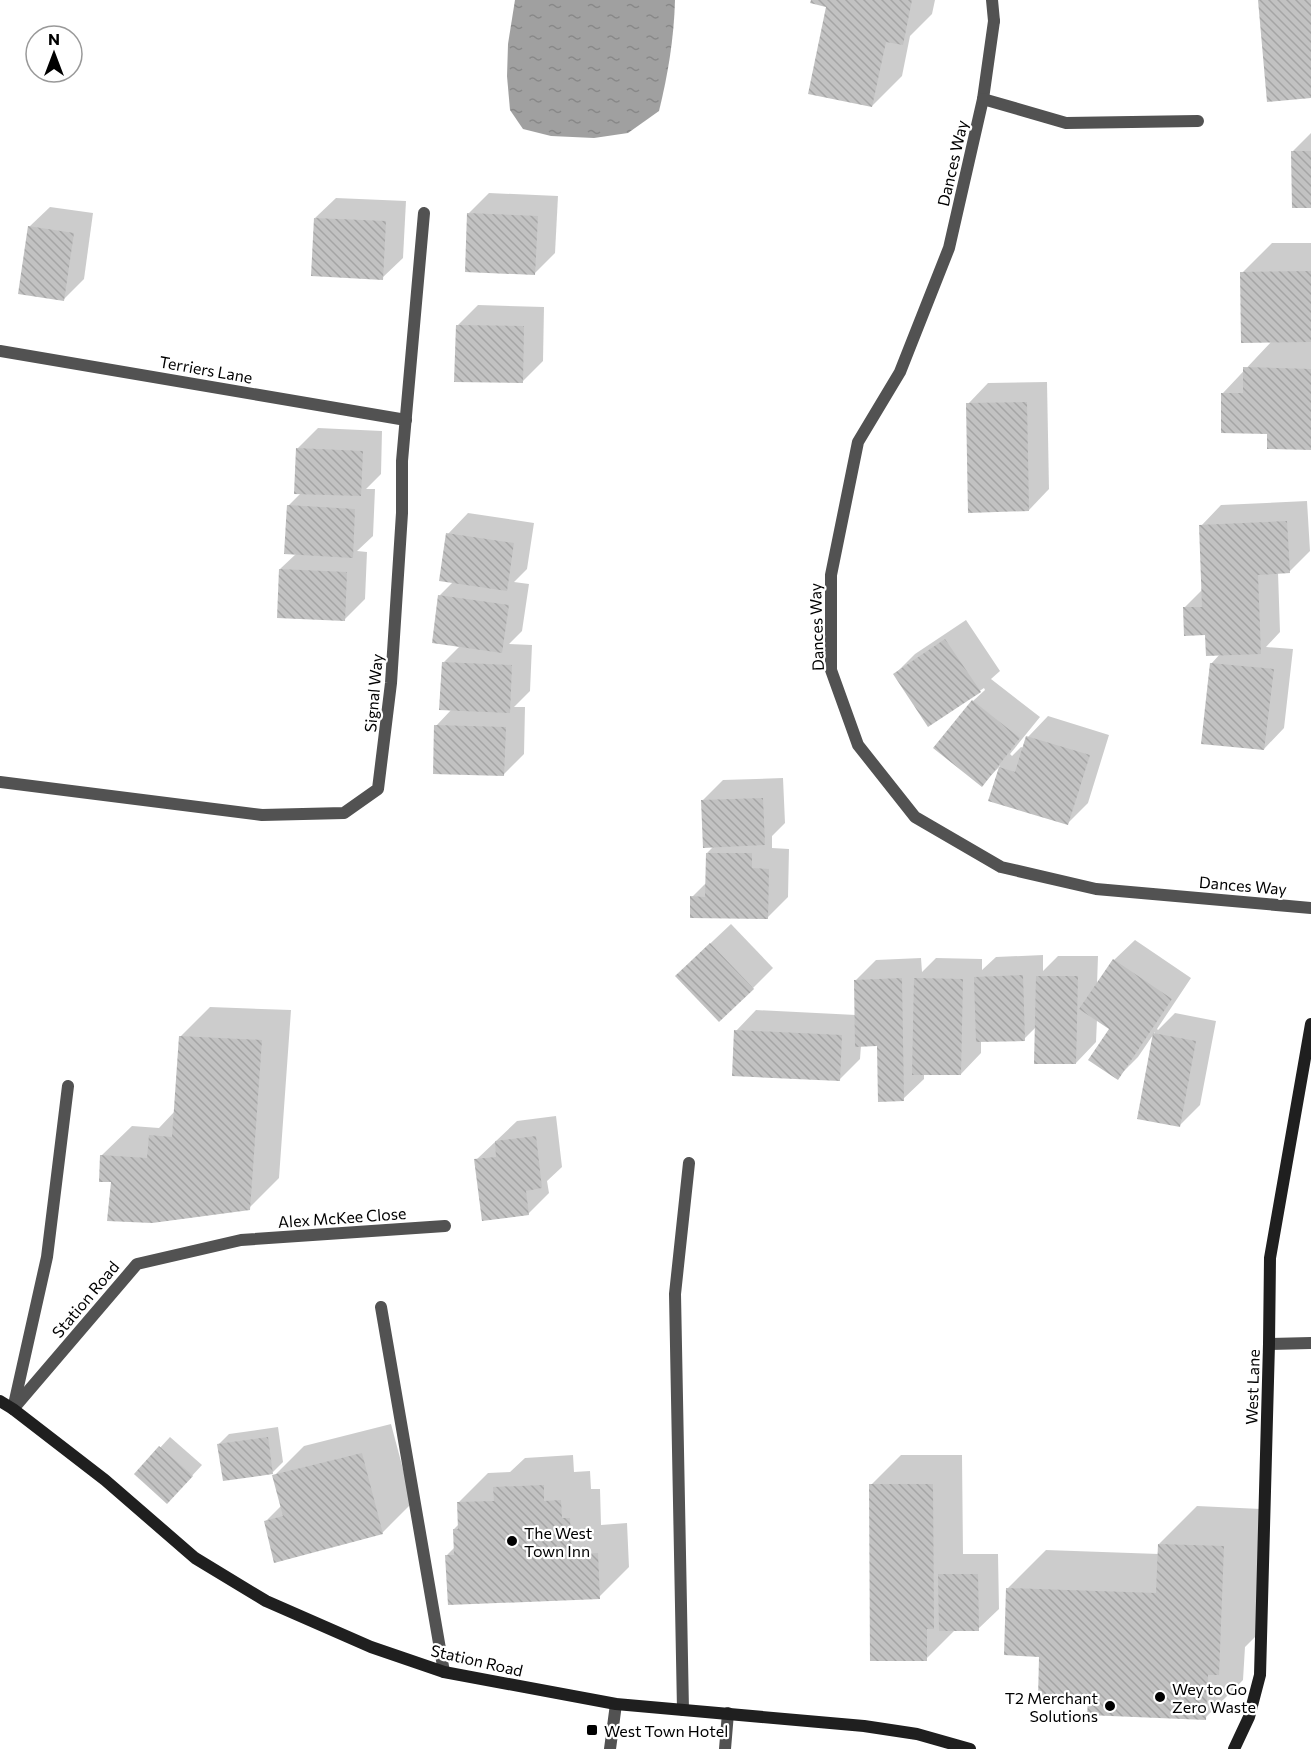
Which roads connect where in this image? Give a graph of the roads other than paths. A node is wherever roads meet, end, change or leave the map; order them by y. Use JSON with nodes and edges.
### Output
{"nodes":[{"id":1,"x":992,"y":0,"type":"edge"},
{"id":2,"x":983,"y":99,"type":"junction"},
{"id":3,"x":1198,"y":121,"type":"dead end"},
{"id":4,"x":424,"y":213,"type":"dead end"},
{"id":5,"x":0,"y":351,"type":"edge"},
{"id":6,"x":406,"y":420,"type":"junction"},
{"id":7,"x":0,"y":782,"type":"edge"},
{"id":8,"x":1311,"y":908,"type":"edge"},
{"id":9,"x":1311,"y":1024,"type":"edge"},
{"id":10,"x":68,"y":1086,"type":"dead end"},
{"id":11,"x":689,"y":1163,"type":"dead end"},
{"id":12,"x":445,"y":1226,"type":"dead end"},
{"id":13,"x":241,"y":1240,"type":"joint"},
{"id":14,"x":381,"y":1307,"type":"dead end"},
{"id":15,"x":1311,"y":1343,"type":"edge"},
{"id":16,"x":1269,"y":1344,"type":"junction"},
{"id":17,"x":0,"y":1401,"type":"edge"},
{"id":18,"x":13,"y":1409,"type":"junction"},
{"id":19,"x":444,"y":1672,"type":"junction"},
{"id":20,"x":616,"y":1704,"type":"junction"},
{"id":21,"x":683,"y":1710,"type":"junction"},
{"id":22,"x":728,"y":1713,"type":"junction"},
{"id":23,"x":610,"y":1749,"type":"edge"},
{"id":24,"x":725,"y":1749,"type":"edge"},
{"id":25,"x":970,"y":1749,"type":"edge"},
{"id":26,"x":1234,"y":1749,"type":"edge"}],
"edges":[{"from":1,"to":2,"type":"street","name":"Dances Way"},
{"from":2,"to":3,"type":"street"},
{"from":2,"to":8,"type":"street","name":"Dances Way"},
{"from":4,"to":6,"type":"street","name":"Signal Way"},
{"from":5,"to":6,"type":"street","name":"Terriers Lane"},
{"from":6,"to":7,"type":"street","name":"Signal Way"},
{"from":9,"to":16,"type":"street","name":"West Lane"},
{"from":10,"to":18,"type":"street"},
{"from":11,"to":21,"type":"street"},
{"from":12,"to":13,"type":"street","name":"Alex McKee Close"},
{"from":13,"to":18,"type":"street","name":"Station Road"},
{"from":14,"to":19,"type":"street"},
{"from":15,"to":16,"type":"street"},
{"from":16,"to":26,"type":"street","name":"West Lane"},
{"from":17,"to":18,"type":"street","name":"Station Road"},
{"from":18,"to":19,"type":"street","name":"Station Road"},
{"from":19,"to":20,"type":"street","name":"Station Road"},
{"from":20,"to":21,"type":"street","name":"Station Road"},
{"from":20,"to":23,"type":"street"},
{"from":21,"to":22,"type":"street","name":"Station Road"},
{"from":22,"to":24,"type":"street"},
{"from":22,"to":25,"type":"street","name":"Station Road"}]}
